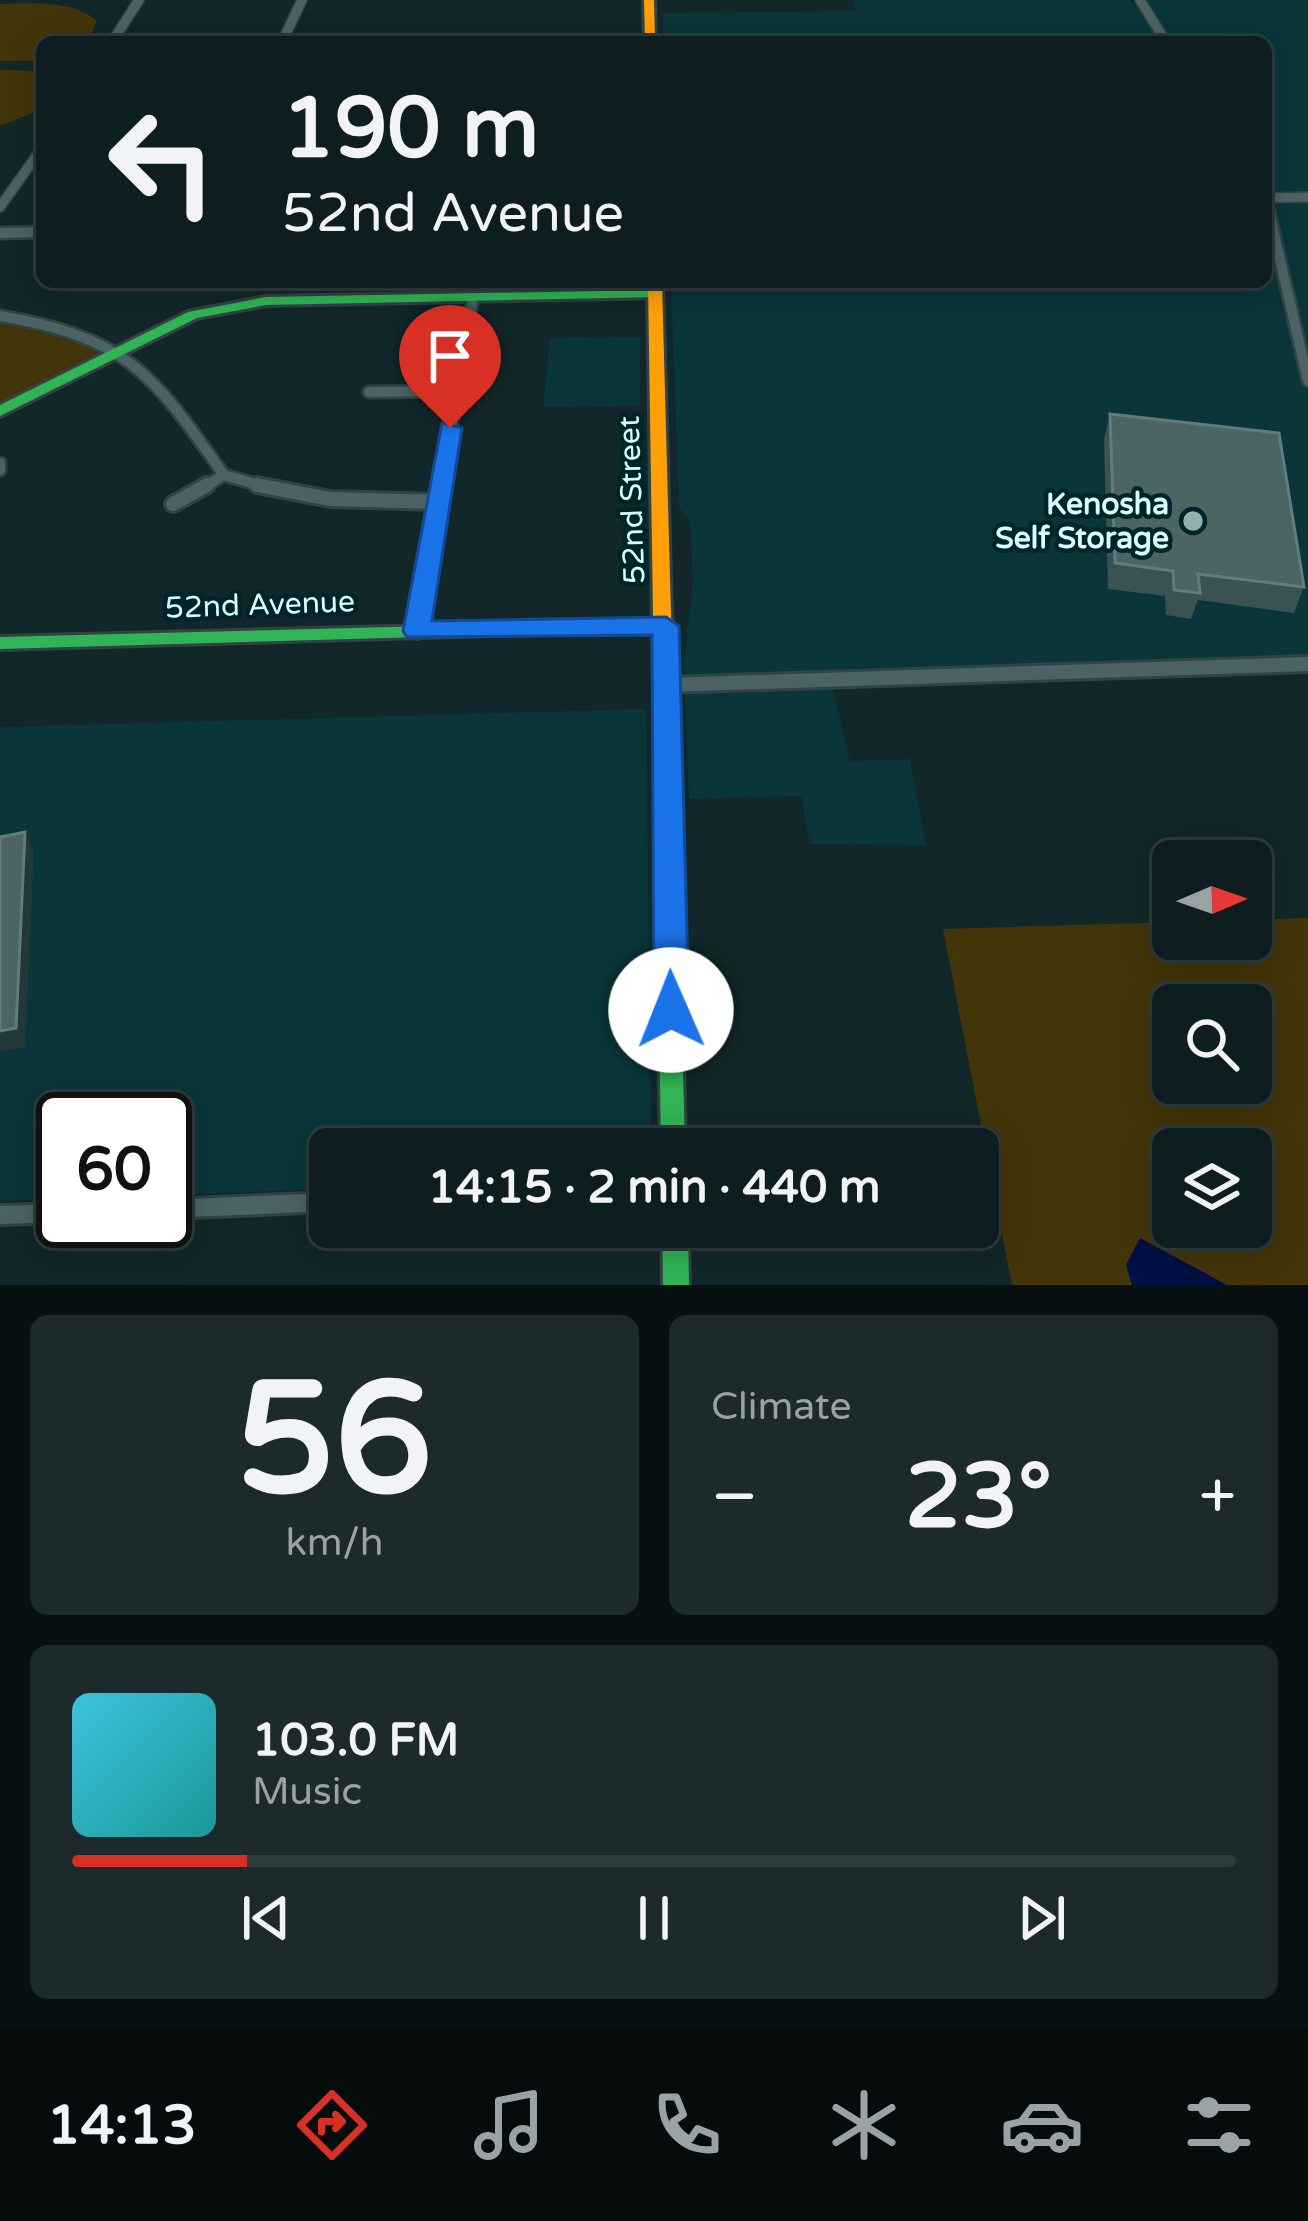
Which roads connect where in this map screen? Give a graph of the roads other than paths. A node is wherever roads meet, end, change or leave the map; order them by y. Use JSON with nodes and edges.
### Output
{"nodes":[{"id":1,"x":139,"y":0,"type":"edge"},
{"id":2,"x":302,"y":0,"type":"edge"},
{"id":3,"x":649,"y":0,"type":"edge"},
{"id":4,"x":1139,"y":0,"type":"edge"},
{"id":5,"x":116,"y":36,"type":"edge"},
{"id":6,"x":285,"y":36,"type":"edge"},
{"id":7,"x":650,"y":36,"type":"edge"},
{"id":8,"x":1162,"y":36,"type":"edge"},
{"id":9,"x":36,"y":156,"type":"edge"},
{"id":10,"x":1308,"y":197,"type":"edge"},
{"id":11,"x":1272,"y":198,"type":"edge"},
{"id":12,"x":0,"y":207,"type":"edge"},
{"id":13,"x":1272,"y":224,"type":"edge"},
{"id":14,"x":36,"y":232,"type":"edge"},
{"id":15,"x":0,"y":233,"type":"edge"},
{"id":16,"x":655,"y":288,"type":"edge"},
{"id":17,"x":472,"y":298,"type":"junction"},
{"id":18,"x":0,"y":316,"type":"edge"},
{"id":19,"x":121,"y":349,"type":"junction"},
{"id":20,"x":1308,"y":381,"type":"edge"},
{"id":21,"x":456,"y":391,"type":"junction"},
{"id":22,"x":369,"y":392,"type":"dead end"},
{"id":23,"x":0,"y":411,"type":"edge"},
{"id":24,"x":224,"y":475,"type":"junction"},
{"id":25,"x":438,"y":502,"type":"junction"},
{"id":26,"x":173,"y":505,"type":"dead end"},
{"id":27,"x":666,"y":626,"type":"junction"},
{"id":28,"x":417,"y":631,"type":"junction"},
{"id":29,"x":0,"y":643,"type":"edge"},
{"id":30,"x":1308,"y":664,"type":"edge"},
{"id":31,"x":668,"y":685,"type":"junction"},
{"id":32,"x":673,"y":1128,"type":"edge"},
{"id":33,"x":309,"y":1203,"type":"edge"},
{"id":34,"x":192,"y":1208,"type":"edge"},
{"id":35,"x":36,"y":1214,"type":"edge"},
{"id":36,"x":0,"y":1215,"type":"edge"},
{"id":37,"x":675,"y":1248,"type":"edge"},
{"id":38,"x":676,"y":1285,"type":"edge"}],
"edges":[{"from":1,"to":5,"type":"street"},
{"from":2,"to":6,"type":"street"},
{"from":3,"to":7,"type":"street"},
{"from":4,"to":8,"type":"street"},
{"from":9,"to":12,"type":"street"},
{"from":10,"to":11,"type":"street"},
{"from":13,"to":20,"type":"street"},
{"from":14,"to":15,"type":"street"},
{"from":16,"to":17,"type":"street"},
{"from":16,"to":27,"type":"street","name":"52nd Street"},
{"from":17,"to":19,"type":"street"},
{"from":17,"to":21,"type":"street"},
{"from":18,"to":19,"type":"street"},
{"from":19,"to":23,"type":"street"},
{"from":19,"to":24,"type":"street"},
{"from":21,"to":22,"type":"street"},
{"from":21,"to":25,"type":"street"},
{"from":24,"to":25,"type":"street"},
{"from":24,"to":26,"type":"street"},
{"from":25,"to":28,"type":"street"},
{"from":27,"to":28,"type":"street","name":"52nd Avenue"},
{"from":27,"to":31,"type":"street","name":"52nd Street"},
{"from":28,"to":29,"type":"street","name":"52nd Avenue"},
{"from":30,"to":31,"type":"street"},
{"from":31,"to":32,"type":"street","name":"52nd Street"},
{"from":33,"to":34,"type":"street"},
{"from":35,"to":36,"type":"street"},
{"from":37,"to":38,"type":"street"}]}
